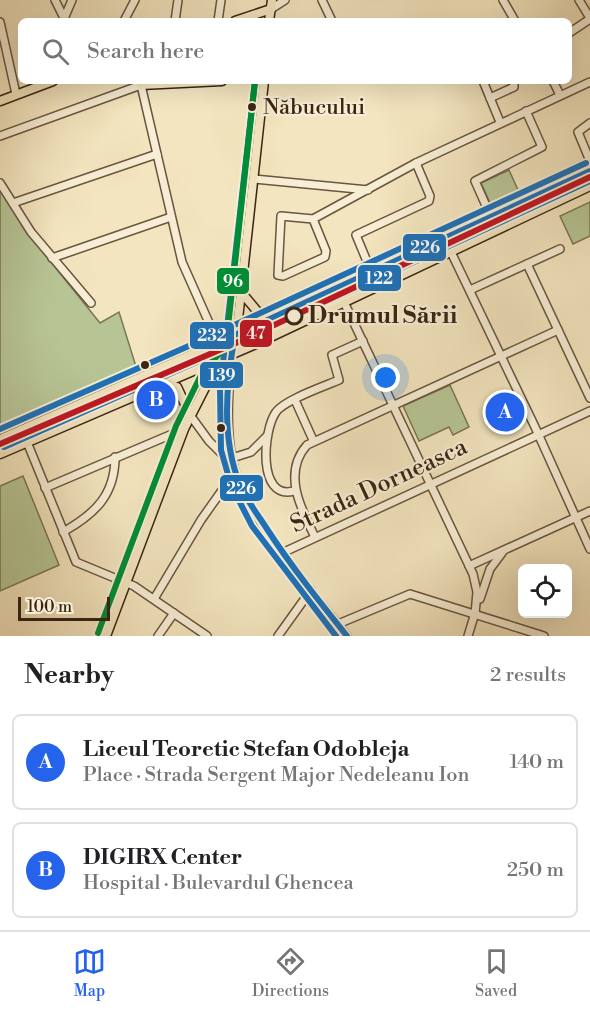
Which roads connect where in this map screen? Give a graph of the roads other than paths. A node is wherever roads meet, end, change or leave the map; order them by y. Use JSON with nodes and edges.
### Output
{"nodes":[{"id":1,"x":55,"y":0,"type":"edge"},
{"id":2,"x":72,"y":0,"type":"edge"},
{"id":3,"x":135,"y":0,"type":"edge"},
{"id":4,"x":178,"y":0,"type":"edge"},
{"id":5,"x":221,"y":0,"type":"edge"},
{"id":6,"x":285,"y":0,"type":"edge"},
{"id":7,"x":322,"y":0,"type":"edge"},
{"id":8,"x":503,"y":0,"type":"edge"},
{"id":9,"x":579,"y":0,"type":"edge"},
{"id":10,"x":271,"y":5,"type":"edge"},
{"id":11,"x":63,"y":18,"type":"edge"},
{"id":12,"x":63,"y":18,"type":"edge"},
{"id":13,"x":126,"y":18,"type":"edge"},
{"id":14,"x":175,"y":18,"type":"edge"},
{"id":15,"x":218,"y":18,"type":"edge"},
{"id":16,"x":243,"y":18,"type":"edge"},
{"id":17,"x":331,"y":18,"type":"edge"},
{"id":18,"x":513,"y":18,"type":"edge"},
{"id":19,"x":590,"y":19,"type":"edge"},
{"id":20,"x":0,"y":22,"type":"edge"},
{"id":21,"x":572,"y":31,"type":"edge"},
{"id":22,"x":590,"y":82,"type":"edge"},
{"id":23,"x":44,"y":84,"type":"edge"},
{"id":24,"x":137,"y":84,"type":"edge"},
{"id":25,"x":140,"y":84,"type":"edge"},
{"id":26,"x":264,"y":84,"type":"edge"},
{"id":27,"x":484,"y":84,"type":"edge"},
{"id":28,"x":514,"y":84,"type":"edge"},
{"id":29,"x":554,"y":84,"type":"edge"},
{"id":30,"x":16,"y":94,"type":"junction"},
{"id":31,"x":560,"y":95,"type":"junction"},
{"id":32,"x":490,"y":98,"type":"junction"},
{"id":33,"x":0,"y":101,"type":"edge"},
{"id":34,"x":526,"y":111,"type":"junction"},
{"id":35,"x":500,"y":122,"type":"junction"},
{"id":36,"x":590,"y":123,"type":"edge"},
{"id":37,"x":0,"y":136,"type":"edge"},
{"id":38,"x":157,"y":154,"type":"junction"},
{"id":39,"x":590,"y":161,"type":"edge"},
{"id":40,"x":416,"y":163,"type":"junction"},
{"id":41,"x":590,"y":171,"type":"edge"},
{"id":42,"x":254,"y":179,"type":"junction"},
{"id":43,"x":0,"y":183,"type":"edge"},
{"id":44,"x":590,"y":186,"type":"edge"},
{"id":45,"x":368,"y":190,"type":"junction"},
{"id":46,"x":13,"y":203,"type":"junction"},
{"id":47,"x":171,"y":217,"type":"junction"},
{"id":48,"x":491,"y":217,"type":"junction"},
{"id":49,"x":313,"y":219,"type":"junction"},
{"id":50,"x":560,"y":249,"type":"dead end"},
{"id":51,"x":451,"y":252,"type":"junction"},
{"id":52,"x":52,"y":258,"type":"junction"},
{"id":53,"x":527,"y":264,"type":"junction"},
{"id":54,"x":371,"y":272,"type":"junction"},
{"id":55,"x":470,"y":290,"type":"junction"},
{"id":56,"x":241,"y":292,"type":"junction"},
{"id":57,"x":344,"y":302,"type":"junction"},
{"id":58,"x":91,"y":303,"type":"dead end"},
{"id":59,"x":271,"y":318,"type":"junction"},
{"id":60,"x":558,"y":330,"type":"junction"},
{"id":61,"x":235,"y":335,"type":"junction"},
{"id":62,"x":363,"y":341,"type":"junction"},
{"id":63,"x":218,"y":343,"type":"junction"},
{"id":64,"x":231,"y":354,"type":"junction"},
{"id":65,"x":501,"y":356,"type":"junction"},
{"id":66,"x":162,"y":383,"type":"junction"},
{"id":67,"x":590,"y":398,"type":"edge"},
{"id":68,"x":295,"y":400,"type":"junction"},
{"id":69,"x":393,"y":404,"type":"junction"},
{"id":70,"x":590,"y":411,"type":"edge"},
{"id":71,"x":190,"y":415,"type":"junction"},
{"id":72,"x":184,"y":429,"type":"junction"},
{"id":73,"x":268,"y":434,"type":"junction"},
{"id":74,"x":539,"y":434,"type":"junction"},
{"id":75,"x":0,"y":439,"type":"edge"},
{"id":76,"x":313,"y":440,"type":"junction"},
{"id":77,"x":27,"y":442,"type":"junction"},
{"id":78,"x":0,"y":454,"type":"edge"},
{"id":79,"x":115,"y":457,"type":"junction"},
{"id":80,"x":234,"y":465,"type":"junction"},
{"id":81,"x":430,"y":484,"type":"junction"},
{"id":82,"x":45,"y":488,"type":"junction"},
{"id":83,"x":294,"y":491,"type":"junction"},
{"id":84,"x":590,"y":511,"type":"edge"},
{"id":85,"x":575,"y":518,"type":"junction"},
{"id":86,"x":63,"y":532,"type":"junction"},
{"id":87,"x":315,"y":537,"type":"junction"},
{"id":88,"x":506,"y":549,"type":"junction"},
{"id":89,"x":590,"y":549,"type":"edge"},
{"id":90,"x":282,"y":553,"type":"junction"},
{"id":91,"x":470,"y":566,"type":"junction"},
{"id":92,"x":125,"y":582,"type":"junction"},
{"id":93,"x":311,"y":590,"type":"junction"},
{"id":94,"x":154,"y":599,"type":"junction"},
{"id":95,"x":174,"y":613,"type":"junction"},
{"id":96,"x":475,"y":614,"type":"junction"},
{"id":97,"x":338,"y":624,"type":"junction"},
{"id":98,"x":203,"y":635,"type":"edge"},
{"id":99,"x":106,"y":636,"type":"edge"},
{"id":100,"x":158,"y":636,"type":"edge"},
{"id":101,"x":278,"y":636,"type":"edge"},
{"id":102,"x":347,"y":636,"type":"edge"},
{"id":103,"x":468,"y":636,"type":"edge"},
{"id":104,"x":544,"y":636,"type":"edge"}],
"edges":[{"from":1,"to":11,"type":"street"},
{"from":2,"to":12,"type":"street"},
{"from":3,"to":13,"type":"street"},
{"from":4,"to":14,"type":"street"},
{"from":5,"to":15,"type":"street"},
{"from":6,"to":10,"type":"street"},
{"from":7,"to":17,"type":"street"},
{"from":8,"to":18,"type":"street"},
{"from":9,"to":19,"type":"street"},
{"from":10,"to":16,"type":"main road"},
{"from":19,"to":21,"type":"street"},
{"from":20,"to":30,"type":"street"},
{"from":22,"to":31,"type":"street"},
{"from":23,"to":30,"type":"main road"},
{"from":24,"to":37,"type":"street"},
{"from":25,"to":38,"type":"street"},
{"from":26,"to":42,"type":"main road"},
{"from":27,"to":32,"type":"street"},
{"from":28,"to":32,"type":"street"},
{"from":29,"to":31,"type":"street"},
{"from":30,"to":33,"type":"main road"},
{"from":31,"to":34,"type":"street"},
{"from":32,"to":35,"type":"street"},
{"from":34,"to":35,"type":"street"},
{"from":34,"to":48,"type":"street"},
{"from":35,"to":40,"type":"street"},
{"from":36,"to":39,"type":"street"},
{"from":38,"to":46,"type":"street"},
{"from":38,"to":47,"type":"street"},
{"from":40,"to":45,"type":"street"},
{"from":40,"to":54,"type":"street"},
{"from":41,"to":48,"type":"main road"},
{"from":42,"to":45,"type":"street"},
{"from":42,"to":56,"type":"main road"},
{"from":43,"to":46,"type":"street"},
{"from":44,"to":51,"type":"main road"},
{"from":45,"to":49,"type":"street"},
{"from":46,"to":52,"type":"street"},
{"from":47,"to":52,"type":"street"},
{"from":47,"to":63,"type":"street"},
{"from":48,"to":54,"type":"main road"},
{"from":49,"to":49,"type":"street"},
{"from":50,"to":53,"type":"street"},
{"from":51,"to":55,"type":"street"},
{"from":51,"to":57,"type":"main road"},
{"from":52,"to":58,"type":"street"},
{"from":53,"to":55,"type":"street"},
{"from":53,"to":60,"type":"street"},
{"from":54,"to":59,"type":"main road"},
{"from":55,"to":65,"type":"street"},
{"from":56,"to":59,"type":"main road"},
{"from":56,"to":61,"type":"main road"},
{"from":57,"to":62,"type":"street"},
{"from":57,"to":64,"type":"main road"},
{"from":59,"to":61,"type":"main road"},
{"from":60,"to":65,"type":"street"},
{"from":60,"to":67,"type":"street"},
{"from":61,"to":63,"type":"main road"},
{"from":61,"to":64,"type":"main road"},
{"from":62,"to":68,"type":"street"},
{"from":62,"to":69,"type":"street"},
{"from":63,"to":64,"type":"street"},
{"from":63,"to":75,"type":"main road"},
{"from":64,"to":66,"type":"main road"},
{"from":64,"to":71,"type":"main road"},
{"from":64,"to":80,"type":"street"},
{"from":65,"to":69,"type":"street"},
{"from":65,"to":74,"type":"street"},
{"from":66,"to":71,"type":"main road"},
{"from":66,"to":77,"type":"main road"},
{"from":68,"to":73,"type":"street"},
{"from":68,"to":76,"type":"street"},
{"from":69,"to":76,"type":"street"},
{"from":69,"to":81,"type":"street"},
{"from":70,"to":74,"type":"street","name":"Strada Dorneasca"},
{"from":71,"to":72,"type":"main road"},
{"from":71,"to":80,"type":"street"},
{"from":72,"to":79,"type":"street"},
{"from":72,"to":92,"type":"main road"},
{"from":73,"to":80,"type":"street"},
{"from":73,"to":83,"type":"street"},
{"from":74,"to":81,"type":"street","name":"Strada Dorneasca"},
{"from":74,"to":85,"type":"street"},
{"from":76,"to":83,"type":"street"},
{"from":77,"to":78,"type":"main road"},
{"from":77,"to":82,"type":"street"},
{"from":79,"to":82,"type":"street"},
{"from":79,"to":86,"type":"street"},
{"from":80,"to":90,"type":"street"},
{"from":80,"to":94,"type":"street"},
{"from":81,"to":87,"type":"street","name":"Strada Dorneasca"},
{"from":81,"to":91,"type":"street"},
{"from":82,"to":86,"type":"street"},
{"from":83,"to":87,"type":"street"},
{"from":84,"to":85,"type":"street"},
{"from":85,"to":88,"type":"street"},
{"from":85,"to":89,"type":"street"},
{"from":86,"to":92,"type":"street"},
{"from":87,"to":90,"type":"street","name":"Strada Dorneasca"},
{"from":88,"to":91,"type":"street"},
{"from":88,"to":96,"type":"street"},
{"from":90,"to":93,"type":"street"},
{"from":91,"to":96,"type":"street"},
{"from":92,"to":94,"type":"street"},
{"from":92,"to":99,"type":"main road"},
{"from":93,"to":97,"type":"street"},
{"from":93,"to":101,"type":"street"},
{"from":94,"to":95,"type":"street"},
{"from":95,"to":98,"type":"street"},
{"from":95,"to":100,"type":"street"},
{"from":96,"to":97,"type":"street"},
{"from":96,"to":103,"type":"street"},
{"from":96,"to":104,"type":"street"},
{"from":97,"to":102,"type":"street"}]}
